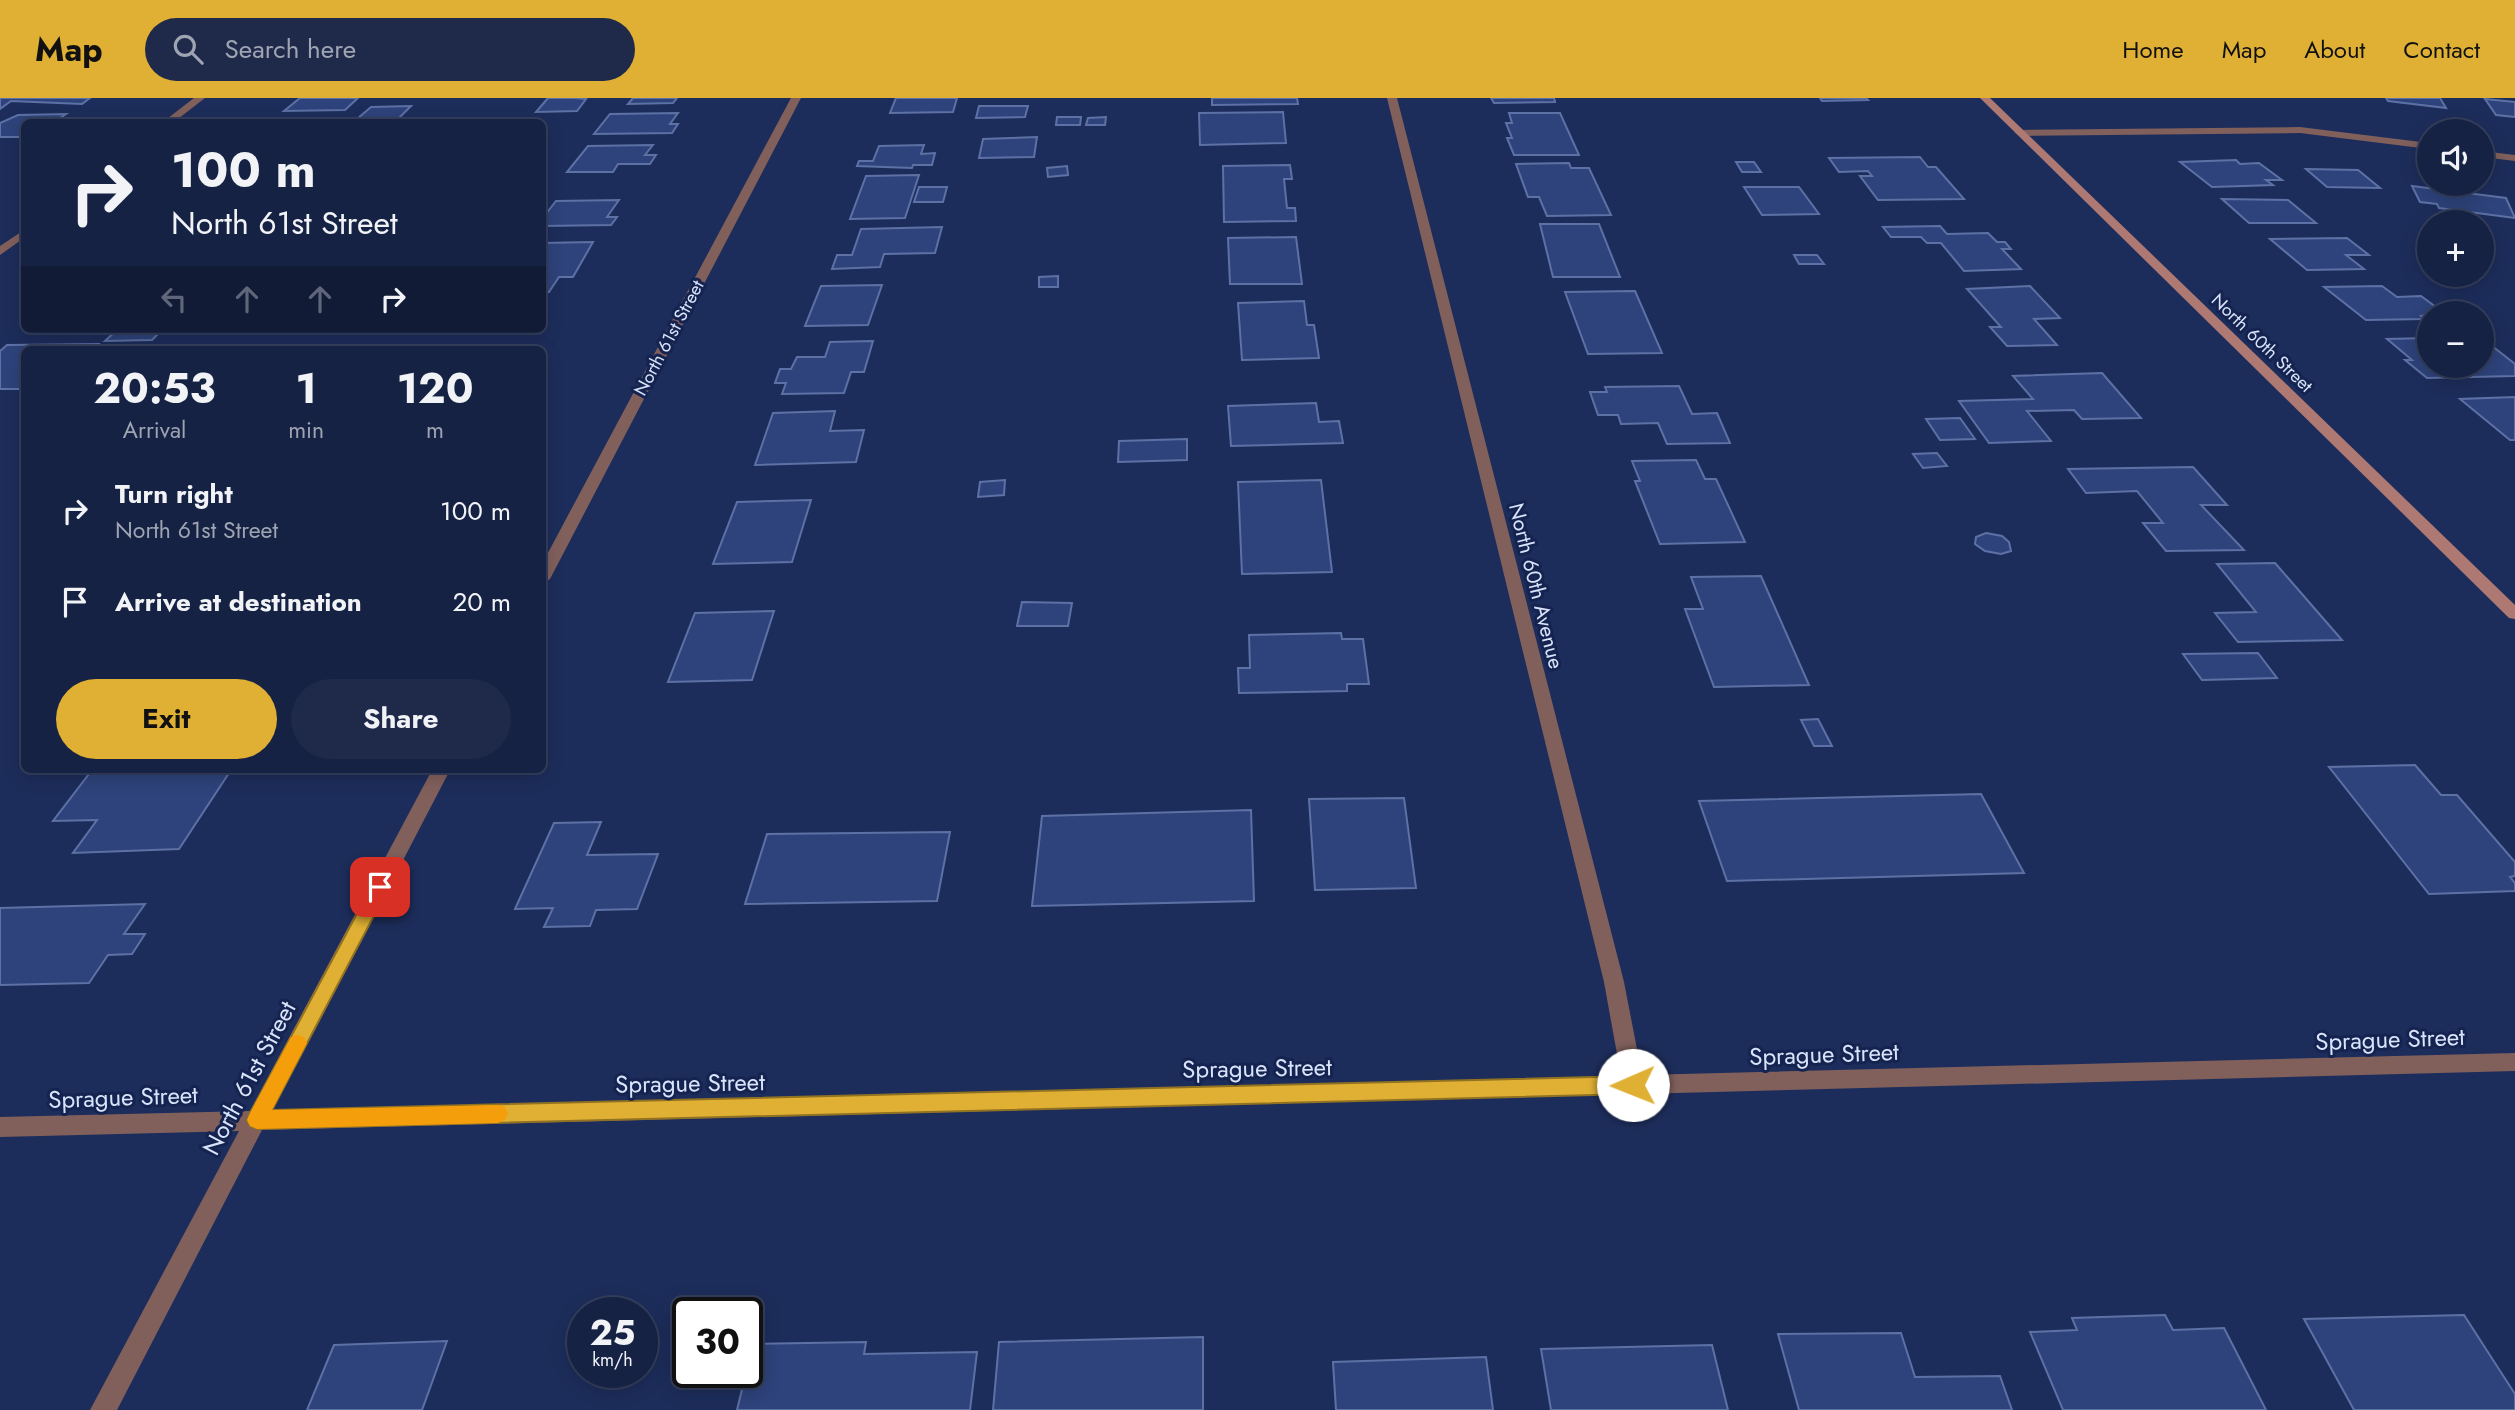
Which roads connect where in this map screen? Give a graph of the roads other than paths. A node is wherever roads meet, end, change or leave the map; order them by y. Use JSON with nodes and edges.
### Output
{"nodes":[{"id":1,"x":200,"y":98,"type":"edge"},
{"id":2,"x":796,"y":98,"type":"edge"},
{"id":3,"x":1392,"y":98,"type":"edge"},
{"id":4,"x":1985,"y":98,"type":"edge"},
{"id":5,"x":173,"y":119,"type":"edge"},
{"id":6,"x":2020,"y":133,"type":"junction"},
{"id":7,"x":2417,"y":145,"type":"edge"},
{"id":8,"x":2494,"y":155,"type":"edge"},
{"id":9,"x":2515,"y":158,"type":"edge"},
{"id":10,"x":21,"y":235,"type":"edge"},
{"id":11,"x":0,"y":252,"type":"edge"},
{"id":12,"x":546,"y":571,"type":"edge"},
{"id":13,"x":2515,"y":614,"type":"edge"},
{"id":14,"x":440,"y":773,"type":"edge"},
{"id":15,"x":2515,"y":1062,"type":"edge"},
{"id":16,"x":1633,"y":1085,"type":"junction"},
{"id":17,"x":257,"y":1120,"type":"junction"},
{"id":18,"x":0,"y":1127,"type":"edge"},
{"id":19,"x":103,"y":1410,"type":"edge"}],
"edges":[{"from":1,"to":5,"type":"street"},
{"from":2,"to":12,"type":"street","name":"North 61st Street"},
{"from":3,"to":16,"type":"street","name":"North 60th Avenue"},
{"from":4,"to":6,"type":"main road","name":"North 60th Street"},
{"from":6,"to":7,"type":"street"},
{"from":6,"to":13,"type":"main road","name":"North 60th Street"},
{"from":8,"to":9,"type":"street"},
{"from":10,"to":11,"type":"street"},
{"from":14,"to":17,"type":"street","name":"North 61st Street"},
{"from":15,"to":16,"type":"street","name":"Sprague Street"},
{"from":16,"to":17,"type":"street","name":"Sprague Street"},
{"from":17,"to":18,"type":"street","name":"Sprague Street"},
{"from":17,"to":19,"type":"street","name":"North 61st Street"}]}
